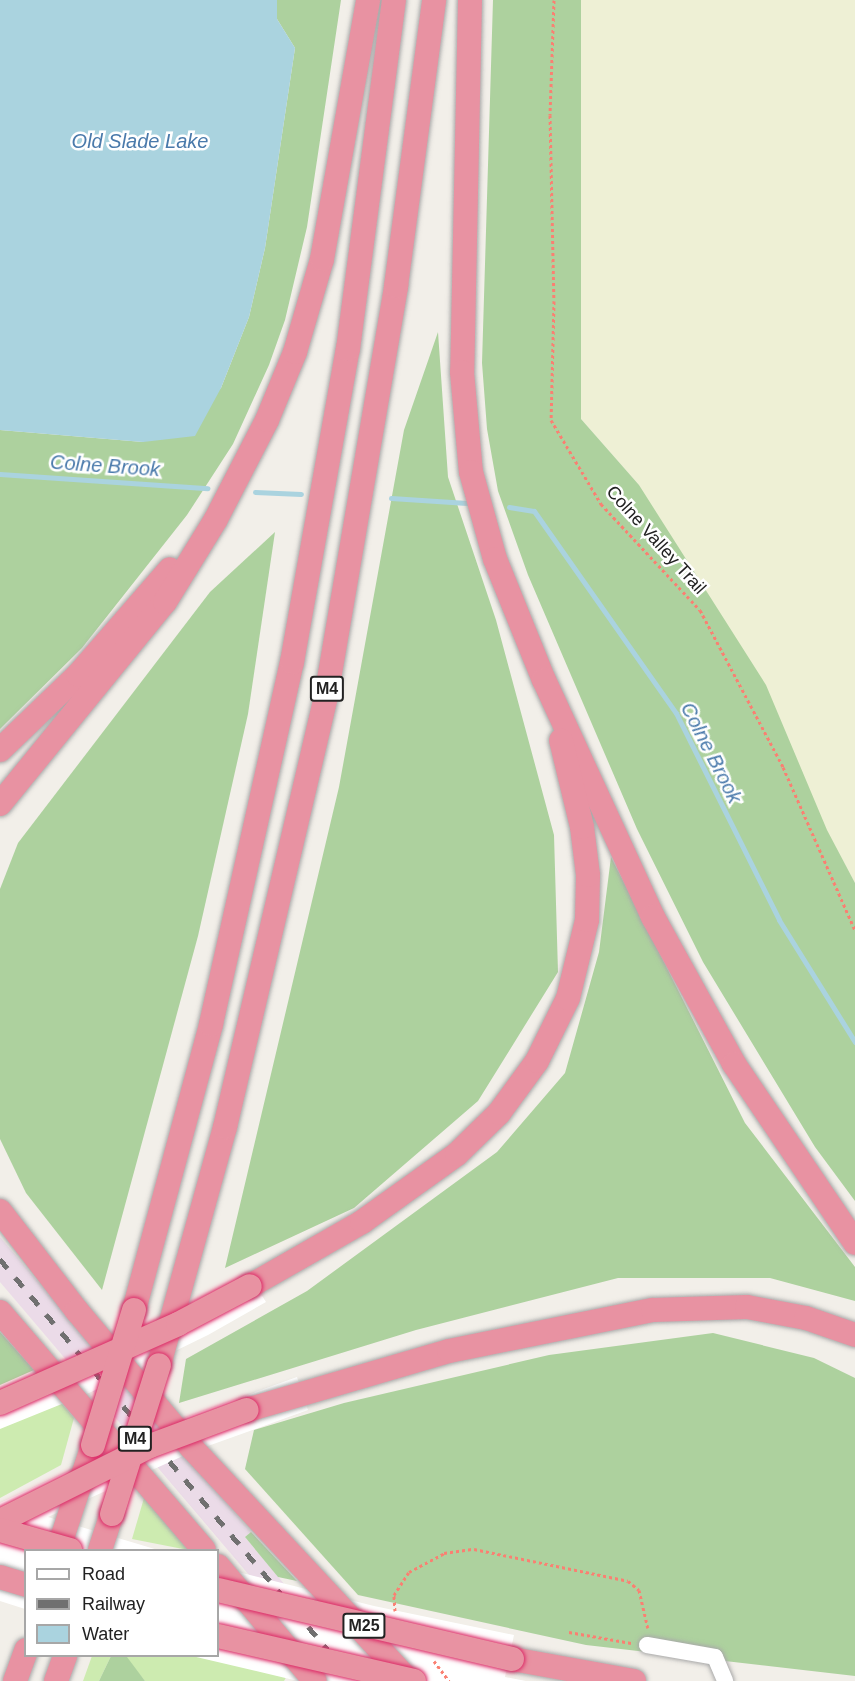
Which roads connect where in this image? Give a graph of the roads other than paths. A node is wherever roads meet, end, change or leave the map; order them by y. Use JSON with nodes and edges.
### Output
{"nodes":[{"id":1,"x":368,"y":0,"type":"edge"},
{"id":2,"x":394,"y":0,"type":"edge"},
{"id":3,"x":434,"y":0,"type":"edge"},
{"id":4,"x":470,"y":0,"type":"edge"},
{"id":5,"x":192,"y":556,"type":"junction"},
{"id":6,"x":544,"y":680,"type":"junction"},
{"id":7,"x":0,"y":750,"type":"edge"},
{"id":8,"x":0,"y":804,"type":"edge"},
{"id":9,"x":0,"y":1211,"type":"edge"},
{"id":10,"x":855,"y":1243,"type":"edge"},
{"id":11,"x":0,"y":1312,"type":"edge"},
{"id":12,"x":855,"y":1335,"type":"edge"},
{"id":13,"x":0,"y":1403,"type":"edge"},
{"id":14,"x":0,"y":1521,"type":"edge"},
{"id":15,"x":0,"y":1530,"type":"edge"},
{"id":16,"x":59,"y":1549,"type":"edge"},
{"id":17,"x":63,"y":1549,"type":"edge"},
{"id":18,"x":101,"y":1549,"type":"edge"},
{"id":19,"x":202,"y":1549,"type":"edge"},
{"id":20,"x":219,"y":1567,"type":"edge"},
{"id":21,"x":0,"y":1577,"type":"edge"},
{"id":22,"x":24,"y":1584,"type":"edge"},
{"id":23,"x":219,"y":1590,"type":"edge"},
{"id":24,"x":219,"y":1636,"type":"edge"},
{"id":25,"x":647,"y":1646,"type":"road end"},
{"id":26,"x":24,"y":1656,"type":"edge"},
{"id":27,"x":65,"y":1657,"type":"edge"},
{"id":28,"x":15,"y":1681,"type":"edge"},
{"id":29,"x":56,"y":1681,"type":"edge"},
{"id":30,"x":315,"y":1681,"type":"edge"},
{"id":31,"x":412,"y":1681,"type":"edge"},
{"id":32,"x":634,"y":1681,"type":"edge"},
{"id":33,"x":725,"y":1681,"type":"edge"}],
"edges":[{"from":1,"to":5,"type":"highway"},
{"from":2,"to":16,"type":"highway","number":"M4","bridge":true},
{"from":3,"to":18,"type":"highway","number":"M4","bridge":true},
{"from":4,"to":6,"type":"highway"},
{"from":5,"to":7,"type":"highway"},
{"from":5,"to":8,"type":"highway"},
{"from":6,"to":10,"type":"highway"},
{"from":6,"to":13,"type":"highway","bridge":true},
{"from":9,"to":31,"type":"highway"},
{"from":11,"to":19,"type":"highway"},
{"from":12,"to":14,"type":"highway","bridge":true},
{"from":15,"to":17,"type":"highway","bridge":true},
{"from":20,"to":30,"type":"highway"},
{"from":21,"to":22,"type":"highway"},
{"from":23,"to":32,"type":"highway","number":"M25","bridge":true},
{"from":24,"to":31,"type":"highway","number":"M25","bridge":true},
{"from":25,"to":33,"type":"lane"},
{"from":26,"to":28,"type":"highway"},
{"from":27,"to":29,"type":"highway"}]}
